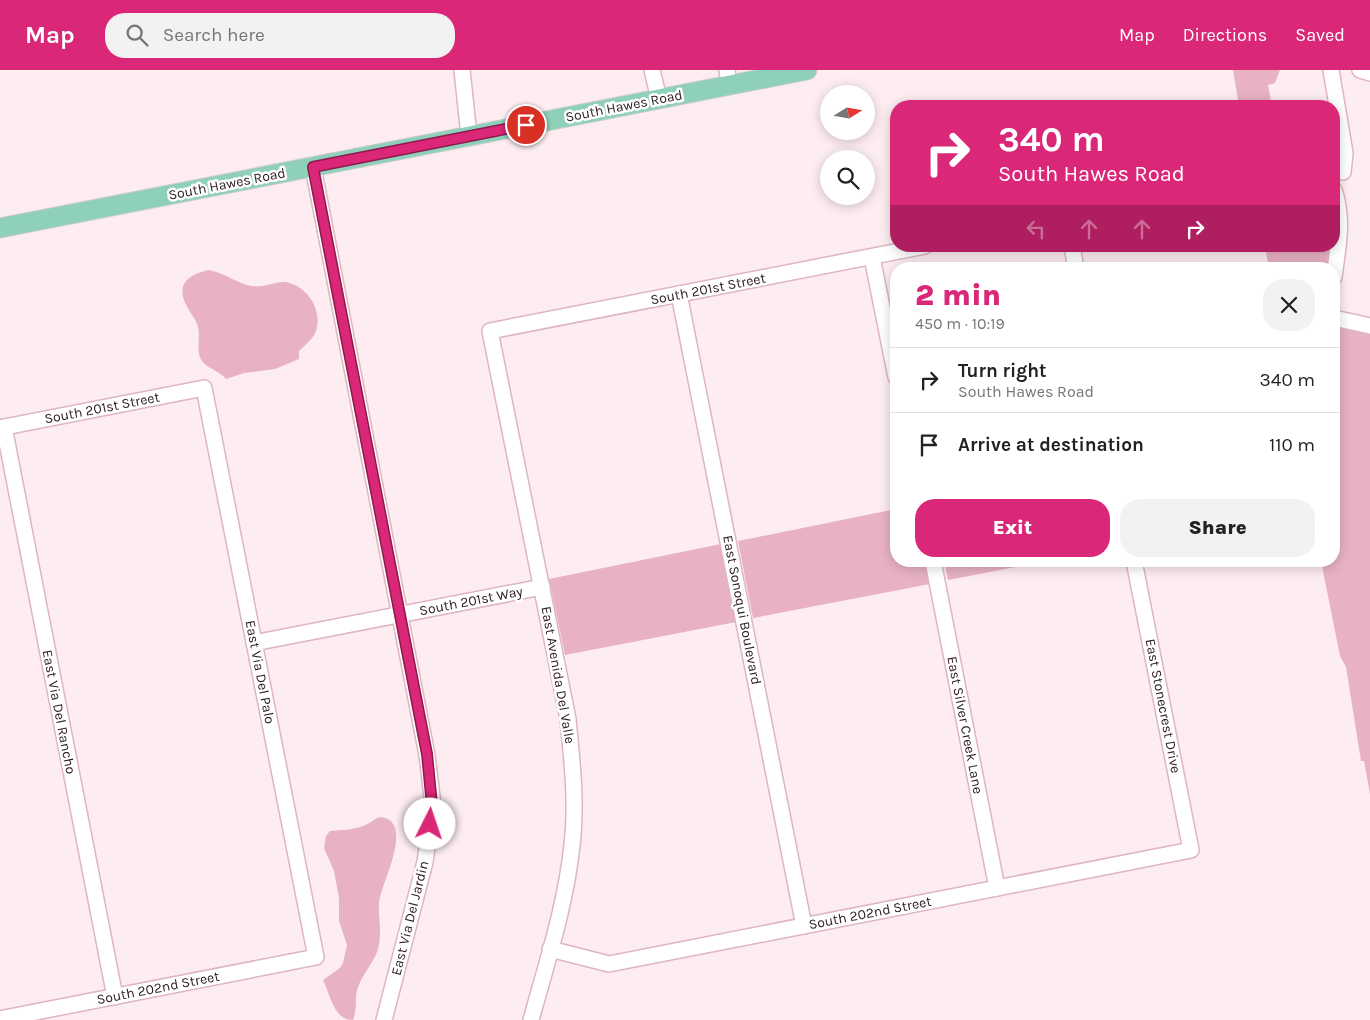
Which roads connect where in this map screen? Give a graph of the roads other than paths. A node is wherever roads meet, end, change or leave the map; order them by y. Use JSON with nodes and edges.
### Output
{"nodes":[{"id":1,"x":462,"y":70,"type":"edge"},
{"id":2,"x":652,"y":70,"type":"edge"},
{"id":3,"x":807,"y":70,"type":"edge"},
{"id":4,"x":1331,"y":70,"type":"edge"},
{"id":5,"x":1360,"y":70,"type":"edge"},
{"id":6,"x":1370,"y":73,"type":"edge"},
{"id":7,"x":728,"y":77,"type":"edge"},
{"id":8,"x":659,"y":99,"type":"junction"},
{"id":9,"x":1336,"y":100,"type":"edge"},
{"id":10,"x":1340,"y":120,"type":"edge"},
{"id":11,"x":469,"y":136,"type":"junction"},
{"id":12,"x":313,"y":167,"type":"junction"},
{"id":13,"x":1343,"y":172,"type":"dead end"},
{"id":14,"x":1340,"y":214,"type":"edge"},
{"id":15,"x":0,"y":228,"type":"edge"},
{"id":16,"x":1340,"y":232,"type":"edge"},
{"id":17,"x":896,"y":252,"type":"edge"},
{"id":18,"x":872,"y":257,"type":"junction"},
{"id":19,"x":679,"y":294,"type":"junction"},
{"id":20,"x":1340,"y":319,"type":"edge"},
{"id":21,"x":1370,"y":326,"type":"edge"},
{"id":22,"x":490,"y":331,"type":"joint"},
{"id":23,"x":890,"y":347,"type":"edge"},
{"id":24,"x":204,"y":388,"type":"joint"},
{"id":25,"x":2,"y":427,"type":"edge"},
{"id":26,"x":934,"y":567,"type":"edge"},
{"id":27,"x":1135,"y":567,"type":"edge"},
{"id":28,"x":542,"y":587,"type":"junction"},
{"id":29,"x":400,"y":615,"type":"junction"},
{"id":30,"x":254,"y":643,"type":"junction"},
{"id":31,"x":1191,"y":850,"type":"joint"},
{"id":32,"x":997,"y":888,"type":"junction"},
{"id":33,"x":804,"y":926,"type":"junction"},
{"id":34,"x":550,"y":949,"type":"junction"},
{"id":35,"x":316,"y":957,"type":"joint"},
{"id":36,"x":115,"y":997,"type":"junction"},
{"id":37,"x":0,"y":1019,"type":"edge"},
{"id":38,"x":384,"y":1020,"type":"edge"},
{"id":39,"x":532,"y":1020,"type":"edge"}],
"edges":[{"from":1,"to":11,"type":"street"},
{"from":2,"to":8,"type":"street"},
{"from":3,"to":7,"type":"main road","name":"South Hawes Road"},
{"from":4,"to":9,"type":"street"},
{"from":5,"to":6,"type":"street"},
{"from":7,"to":8,"type":"main road","name":"South Hawes Road"},
{"from":8,"to":11,"type":"main road","name":"South Hawes Road"},
{"from":10,"to":13,"type":"street"},
{"from":11,"to":12,"type":"main road","name":"South Hawes Road"},
{"from":12,"to":15,"type":"main road","name":"South Hawes Road"},
{"from":12,"to":29,"type":"street","name":"East Via Del Jardin"},
{"from":14,"to":16,"type":"street"},
{"from":17,"to":18,"type":"street","name":"South 201st Street"},
{"from":18,"to":19,"type":"street","name":"South 201st Street"},
{"from":18,"to":23,"type":"street"},
{"from":19,"to":22,"type":"street","name":"South 201st Street"},
{"from":19,"to":33,"type":"street","name":"East Sonoqui Boulevard"},
{"from":20,"to":21,"type":"street"},
{"from":22,"to":28,"type":"street","name":"East Avenida Del Valle"},
{"from":24,"to":25,"type":"street","name":"South 201st Street"},
{"from":24,"to":30,"type":"street","name":"East Via Del Palo"},
{"from":25,"to":36,"type":"street","name":"East Via Del Rancho"},
{"from":26,"to":32,"type":"street","name":"East Silver Creek Lane"},
{"from":27,"to":31,"type":"street","name":"East Stonecrest Drive"},
{"from":28,"to":29,"type":"street","name":"South 201st Way"},
{"from":28,"to":34,"type":"street","name":"East Avenida Del Valle"},
{"from":29,"to":30,"type":"street","name":"South 201st Way"},
{"from":29,"to":38,"type":"street","name":"East Via Del Jardin"},
{"from":30,"to":35,"type":"street","name":"East Via Del Palo"},
{"from":31,"to":32,"type":"street","name":"South 202nd Street"},
{"from":32,"to":33,"type":"street","name":"South 202nd Street"},
{"from":33,"to":34,"type":"street","name":"South 202nd Street"},
{"from":34,"to":39,"type":"street","name":"East Avenida Del Valle"},
{"from":35,"to":36,"type":"street","name":"South 202nd Street"},
{"from":36,"to":37,"type":"street","name":"South 202nd Street"}]}
